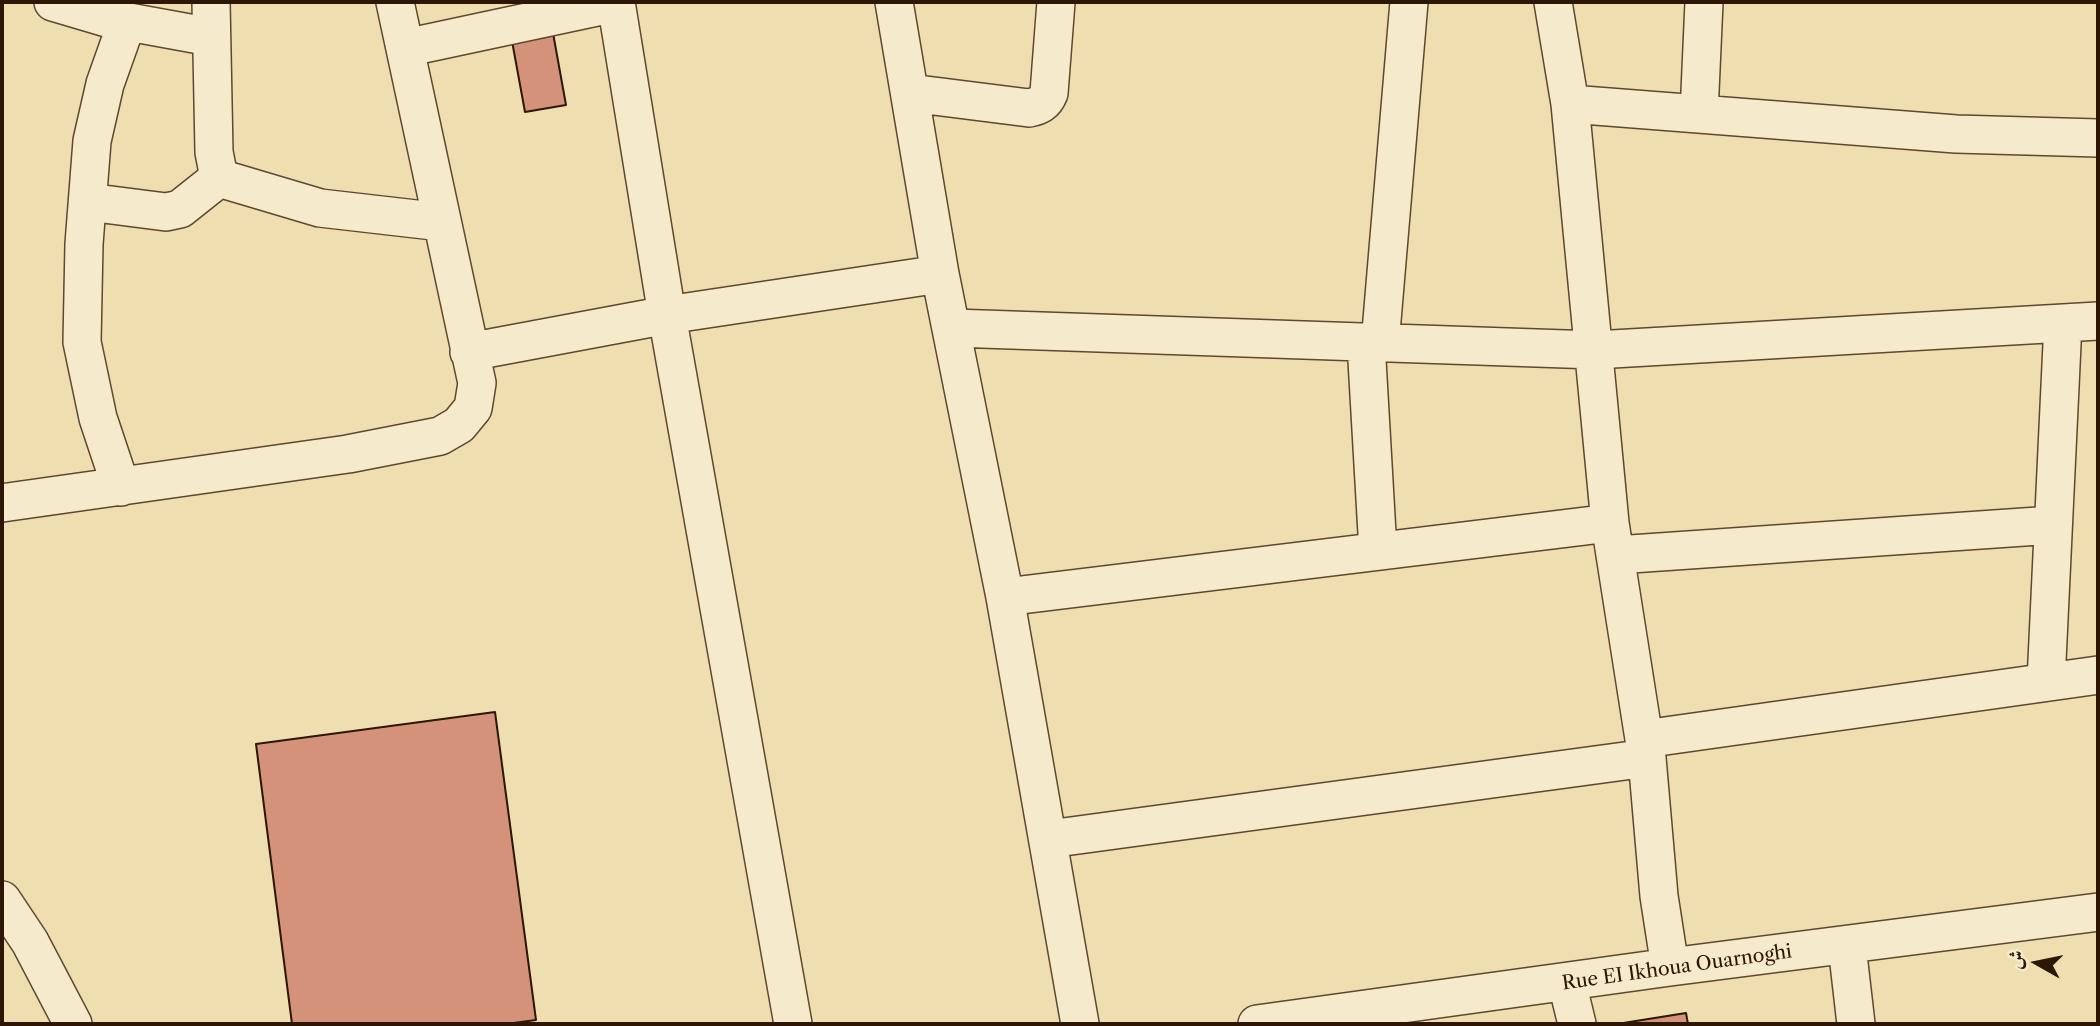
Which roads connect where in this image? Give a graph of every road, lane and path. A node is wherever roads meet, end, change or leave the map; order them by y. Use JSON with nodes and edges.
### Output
{"nodes":[{"id":1,"x":52,"y":2,"type":"edge"},
{"id":2,"x":395,"y":2,"type":"edge"},
{"id":3,"x":616,"y":2,"type":"edge"},
{"id":4,"x":894,"y":2,"type":"edge"},
{"id":5,"x":1056,"y":2,"type":"edge"},
{"id":6,"x":1409,"y":2,"type":"edge"},
{"id":7,"x":1553,"y":2,"type":"edge"},
{"id":8,"x":1704,"y":2,"type":"edge"},
{"id":9,"x":211,"y":19,"type":"edge"},
{"id":10,"x":127,"y":22,"type":"junction"},
{"id":11,"x":405,"y":48,"type":"junction"},
{"id":12,"x":910,"y":93,"type":"junction"},
{"id":13,"x":1570,"y":104,"type":"junction"},
{"id":14,"x":1699,"y":114,"type":"junction"},
{"id":15,"x":2098,"y":138,"type":"edge"},
{"id":16,"x":219,"y":178,"type":"junction"},
{"id":17,"x":88,"y":202,"type":"junction"},
{"id":18,"x":442,"y":222,"type":"junction"},
{"id":19,"x":940,"y":274,"type":"junction"},
{"id":20,"x":667,"y":315,"type":"junction"},
{"id":21,"x":2081,"y":322,"type":"edge"},
{"id":22,"x":953,"y":328,"type":"junction"},
{"id":23,"x":1373,"y":343,"type":"junction"},
{"id":24,"x":1595,"y":350,"type":"junction"},
{"id":25,"x":469,"y":352,"type":"junction"},
{"id":26,"x":121,"y":487,"type":"junction"},
{"id":27,"x":2,"y":503,"type":"edge"},
{"id":28,"x":2053,"y":525,"type":"junction"},
{"id":29,"x":1613,"y":539,"type":"junction"},
{"id":30,"x":1378,"y":551,"type":"junction"},
{"id":31,"x":1005,"y":597,"type":"junction"},
{"id":32,"x":2098,"y":674,"type":"edge"},
{"id":33,"x":2046,"y":682,"type":"junction"},
{"id":34,"x":1646,"y":749,"type":"junction"},
{"id":35,"x":1049,"y":839,"type":"junction"},
{"id":36,"x":2,"y":900,"type":"edge"},
{"id":37,"x":2098,"y":912,"type":"edge"},
{"id":38,"x":1847,"y":946,"type":"junction"},
{"id":39,"x":1670,"y":967,"type":"junction"},
{"id":40,"x":1567,"y":983,"type":"junction"},
{"id":41,"x":73,"y":1024,"type":"edge"},
{"id":42,"x":793,"y":1024,"type":"edge"},
{"id":43,"x":1080,"y":1024,"type":"edge"},
{"id":44,"x":1257,"y":1024,"type":"edge"},
{"id":45,"x":1577,"y":1024,"type":"edge"},
{"id":46,"x":1856,"y":1024,"type":"edge"}],
"edges":[{"from":1,"to":10,"type":"street"},
{"from":2,"to":11,"type":"street"},
{"from":3,"to":11,"type":"street"},
{"from":3,"to":20,"type":"street"},
{"from":4,"to":12,"type":"street"},
{"from":5,"to":12,"type":"street"},
{"from":6,"to":23,"type":"street"},
{"from":7,"to":13,"type":"street"},
{"from":8,"to":14,"type":"street"},
{"from":9,"to":10,"type":"street"},
{"from":9,"to":16,"type":"street"},
{"from":10,"to":17,"type":"street"},
{"from":11,"to":18,"type":"street"},
{"from":12,"to":19,"type":"street"},
{"from":13,"to":14,"type":"street"},
{"from":13,"to":24,"type":"street"},
{"from":14,"to":15,"type":"street"},
{"from":16,"to":17,"type":"street"},
{"from":16,"to":18,"type":"street"},
{"from":17,"to":26,"type":"street"},
{"from":18,"to":25,"type":"street"},
{"from":19,"to":20,"type":"street"},
{"from":19,"to":22,"type":"street"},
{"from":20,"to":25,"type":"street"},
{"from":20,"to":42,"type":"street"},
{"from":21,"to":24,"type":"street"},
{"from":21,"to":28,"type":"street"},
{"from":22,"to":23,"type":"street"},
{"from":22,"to":31,"type":"street"},
{"from":23,"to":24,"type":"street"},
{"from":23,"to":30,"type":"street"},
{"from":24,"to":29,"type":"street"},
{"from":25,"to":26,"type":"street"},
{"from":26,"to":27,"type":"street"},
{"from":28,"to":29,"type":"street"},
{"from":28,"to":33,"type":"street"},
{"from":29,"to":30,"type":"street"},
{"from":29,"to":34,"type":"street"},
{"from":30,"to":31,"type":"street"},
{"from":31,"to":35,"type":"street"},
{"from":32,"to":33,"type":"street"},
{"from":33,"to":34,"type":"street"},
{"from":34,"to":35,"type":"street"},
{"from":34,"to":39,"type":"street"},
{"from":35,"to":43,"type":"street"},
{"from":36,"to":41,"type":"street"},
{"from":37,"to":38,"type":"street","name":"Rue EI Ikhoua Ouarnoghi"},
{"from":38,"to":39,"type":"street","name":"Rue EI Ikhoua Ouarnoghi"},
{"from":38,"to":46,"type":"street"},
{"from":39,"to":40,"type":"street","name":"Rue EI Ikhoua Ouarnoghi"},
{"from":40,"to":44,"type":"street","name":"Rue EI Ikhoua Ouarnoghi"},
{"from":40,"to":45,"type":"street"}]}
